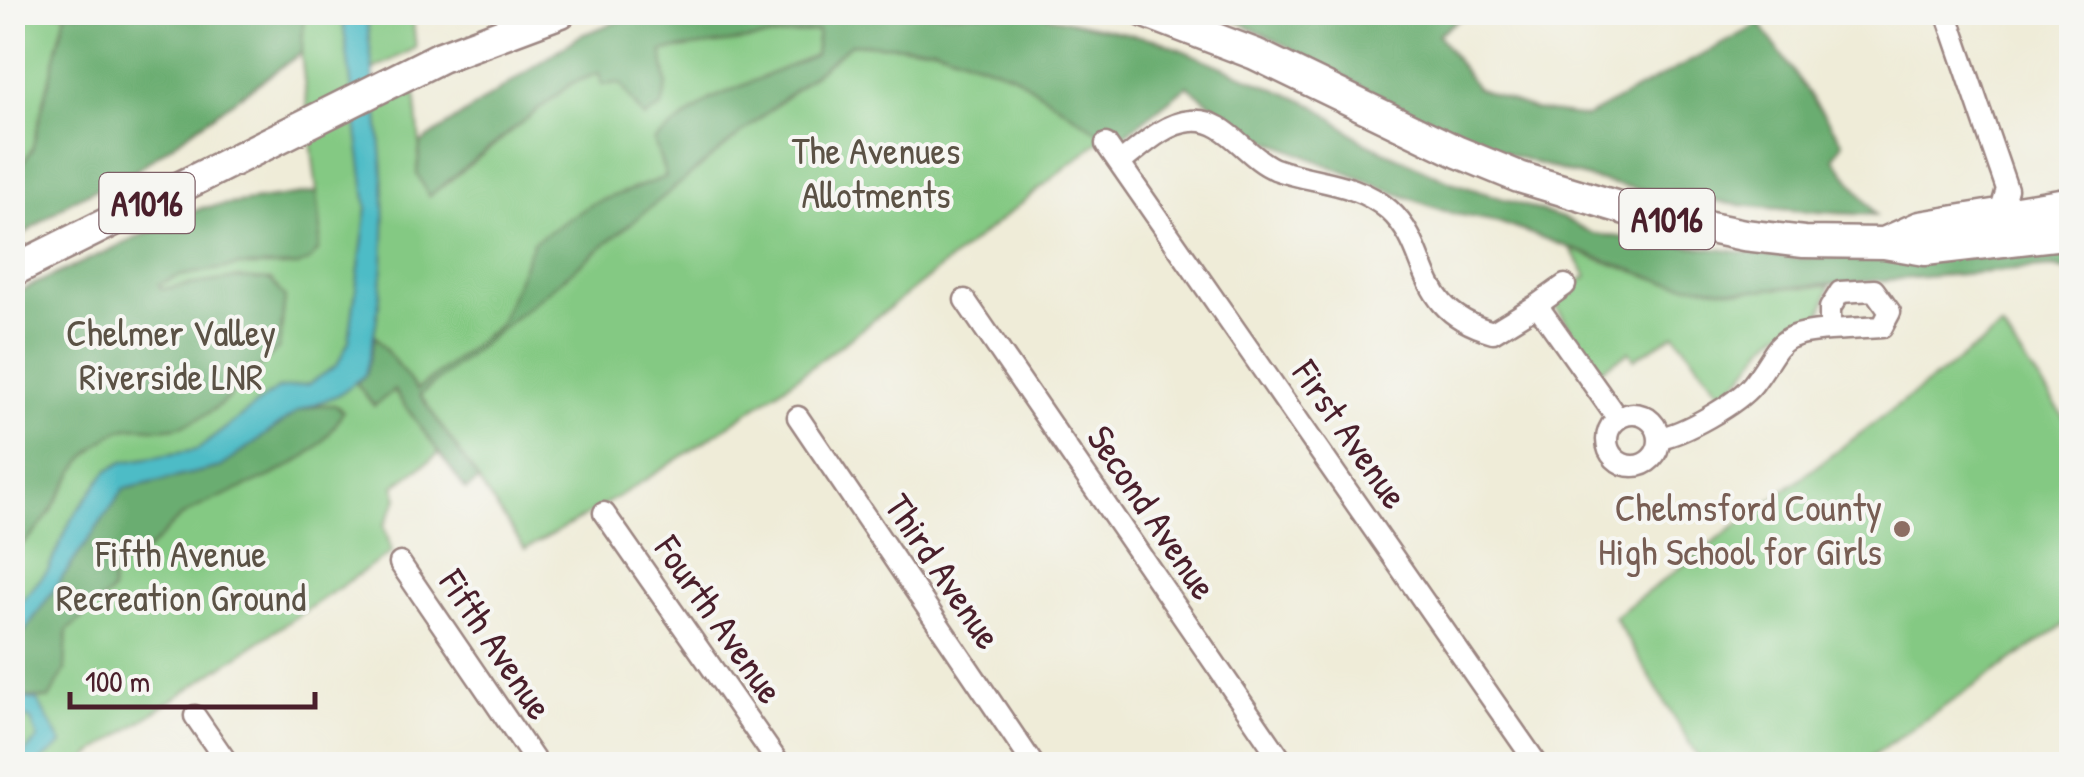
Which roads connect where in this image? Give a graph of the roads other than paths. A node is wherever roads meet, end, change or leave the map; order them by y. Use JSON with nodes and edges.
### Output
{"nodes":[{"id":1,"x":561,"y":12,"type":"edge"},
{"id":2,"x":1145,"y":12,"type":"edge"},
{"id":3,"x":1946,"y":12,"type":"edge"},
{"id":4,"x":1106,"y":144,"type":"dead end"},
{"id":5,"x":1996,"y":162,"type":"junction"},
{"id":6,"x":1120,"y":164,"type":"junction"},
{"id":7,"x":2072,"y":202,"type":"edge"},
{"id":8,"x":2038,"y":208,"type":"junction"},
{"id":9,"x":2000,"y":216,"type":"junction"},
{"id":10,"x":2072,"y":220,"type":"edge"},
{"id":11,"x":2072,"y":233,"type":"edge"},
{"id":12,"x":1884,"y":243,"type":"junction"},
{"id":13,"x":1980,"y":246,"type":"junction"},
{"id":14,"x":12,"y":271,"type":"edge"},
{"id":15,"x":1565,"y":285,"type":"dead end"},
{"id":16,"x":965,"y":300,"type":"dead end"},
{"id":17,"x":1537,"y":305,"type":"junction"},
{"id":18,"x":1830,"y":330,"type":"dead end"},
{"id":19,"x":798,"y":417,"type":"dead end"},
{"id":20,"x":1618,"y":419,"type":"junction"},
{"id":21,"x":1659,"y":438,"type":"junction"},
{"id":22,"x":604,"y":512,"type":"dead end"},
{"id":23,"x":400,"y":563,"type":"dead end"},
{"id":24,"x":195,"y":716,"type":"dead end"},
{"id":25,"x":228,"y":764,"type":"edge"},
{"id":26,"x":536,"y":764,"type":"edge"},
{"id":27,"x":779,"y":764,"type":"edge"},
{"id":28,"x":1032,"y":764,"type":"edge"},
{"id":29,"x":1284,"y":764,"type":"edge"},
{"id":30,"x":1537,"y":764,"type":"edge"}],
"edges":[{"from":1,"to":14,"type":"main road","number":"A1016"},
{"from":2,"to":12,"type":"main road","number":"A1016"},
{"from":3,"to":5,"type":"street"},
{"from":4,"to":6,"type":"street","name":"First Avenue"},
{"from":5,"to":8,"type":"street"},
{"from":5,"to":9,"type":"street"},
{"from":6,"to":17,"type":"street"},
{"from":6,"to":30,"type":"street","name":"First Avenue"},
{"from":7,"to":8,"type":"main road","number":"A1016"},
{"from":8,"to":9,"type":"main road","number":"A1016"},
{"from":9,"to":10,"type":"street"},
{"from":9,"to":12,"type":"main road","number":"A1016"},
{"from":9,"to":13,"type":"street"},
{"from":11,"to":13,"type":"main road","number":"A1016"},
{"from":12,"to":13,"type":"main road","number":"A1016"},
{"from":15,"to":17,"type":"street"},
{"from":16,"to":29,"type":"street","name":"Second Avenue"},
{"from":17,"to":20,"type":"street"},
{"from":18,"to":21,"type":"street"},
{"from":19,"to":28,"type":"street","name":"Third Avenue"},
{"from":20,"to":21,"type":"street"},
{"from":20,"to":21,"type":"street"},
{"from":22,"to":27,"type":"street","name":"Fourth Avenue"},
{"from":23,"to":26,"type":"street","name":"Fifth Avenue"},
{"from":24,"to":25,"type":"street"}]}
